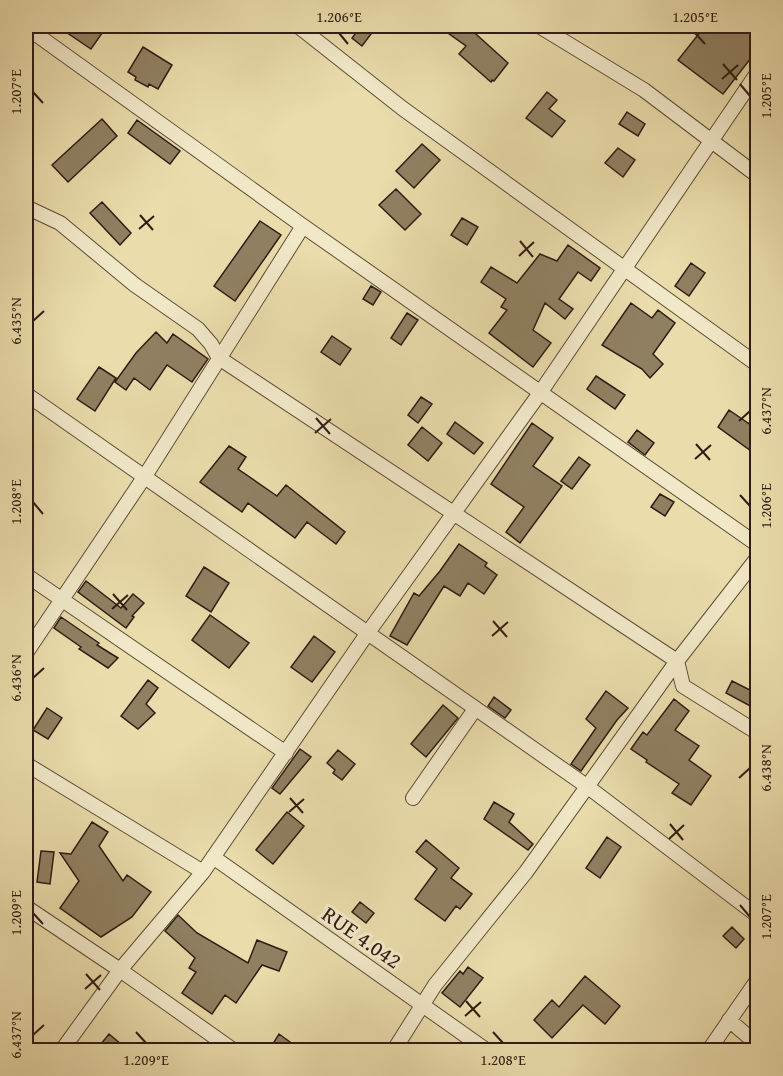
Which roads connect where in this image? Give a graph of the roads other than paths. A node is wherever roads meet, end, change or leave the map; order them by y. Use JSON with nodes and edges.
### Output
{"nodes":[{"id":1,"x":298,"y":26,"type":"edge"},
{"id":2,"x":539,"y":26,"type":"edge"},
{"id":3,"x":26,"y":27,"type":"edge"},
{"id":4,"x":758,"y":72,"type":"edge"},
{"id":5,"x":711,"y":141,"type":"junction"},
{"id":6,"x":758,"y":177,"type":"edge"},
{"id":7,"x":26,"y":207,"type":"edge"},
{"id":8,"x":303,"y":226,"type":"junction"},
{"id":9,"x":625,"y":268,"type":"junction"},
{"id":10,"x":219,"y":358,"type":"junction"},
{"id":11,"x":758,"y":365,"type":"edge"},
{"id":12,"x":540,"y":393,"type":"junction"},
{"id":13,"x":26,"y":394,"type":"edge"},
{"id":14,"x":145,"y":476,"type":"junction"},
{"id":15,"x":454,"y":513,"type":"junction"},
{"id":16,"x":758,"y":545,"type":"edge"},
{"id":17,"x":758,"y":557,"type":"edge"},
{"id":18,"x":26,"y":575,"type":"edge"},
{"id":19,"x":62,"y":599,"type":"junction"},
{"id":20,"x":367,"y":634,"type":"junction"},
{"id":21,"x":26,"y":653,"type":"edge"},
{"id":22,"x":677,"y":661,"type":"junction"},
{"id":23,"x":476,"y":709,"type":"junction"},
{"id":24,"x":758,"y":733,"type":"edge"},
{"id":25,"x":286,"y":753,"type":"junction"},
{"id":26,"x":26,"y":764,"type":"edge"},
{"id":27,"x":588,"y":787,"type":"junction"},
{"id":28,"x":413,"y":798,"type":"dead end"},
{"id":29,"x":213,"y":857,"type":"junction"},
{"id":30,"x":202,"y":872,"type":"junction"},
{"id":31,"x":26,"y":907,"type":"edge"},
{"id":32,"x":758,"y":916,"type":"edge"},
{"id":33,"x":120,"y":970,"type":"junction"},
{"id":34,"x":758,"y":979,"type":"edge"},
{"id":35,"x":422,"y":1005,"type":"junction"},
{"id":36,"x":729,"y":1020,"type":"junction"},
{"id":37,"x":758,"y":1045,"type":"edge"},
{"id":38,"x":62,"y":1050,"type":"edge"},
{"id":39,"x":233,"y":1050,"type":"edge"},
{"id":40,"x":394,"y":1050,"type":"edge"},
{"id":41,"x":486,"y":1050,"type":"edge"},
{"id":42,"x":709,"y":1050,"type":"edge"}],
"edges":[{"from":1,"to":9,"type":"street"},
{"from":2,"to":5,"type":"street"},
{"from":3,"to":8,"type":"street"},
{"from":4,"to":5,"type":"street"},
{"from":5,"to":6,"type":"street"},
{"from":5,"to":9,"type":"street"},
{"from":7,"to":10,"type":"street"},
{"from":8,"to":10,"type":"street"},
{"from":8,"to":12,"type":"street"},
{"from":9,"to":11,"type":"street"},
{"from":9,"to":12,"type":"street"},
{"from":10,"to":14,"type":"street"},
{"from":10,"to":15,"type":"street"},
{"from":12,"to":15,"type":"street"},
{"from":12,"to":16,"type":"street"},
{"from":13,"to":14,"type":"street"},
{"from":14,"to":19,"type":"street"},
{"from":14,"to":20,"type":"street"},
{"from":15,"to":20,"type":"street"},
{"from":15,"to":22,"type":"street"},
{"from":17,"to":22,"type":"street"},
{"from":18,"to":19,"type":"street"},
{"from":19,"to":21,"type":"street"},
{"from":19,"to":25,"type":"street"},
{"from":20,"to":23,"type":"street"},
{"from":20,"to":25,"type":"street"},
{"from":22,"to":24,"type":"street"},
{"from":22,"to":27,"type":"street"},
{"from":23,"to":27,"type":"street"},
{"from":23,"to":28,"type":"street"},
{"from":25,"to":29,"type":"street"},
{"from":26,"to":30,"type":"street"},
{"from":27,"to":32,"type":"street"},
{"from":27,"to":35,"type":"street"},
{"from":29,"to":30,"type":"street"},
{"from":29,"to":35,"type":"street","name":"RUE 4.042"},
{"from":30,"to":33,"type":"street"},
{"from":31,"to":33,"type":"street"},
{"from":33,"to":38,"type":"street"},
{"from":33,"to":39,"type":"street"},
{"from":34,"to":36,"type":"street"},
{"from":35,"to":40,"type":"street"},
{"from":35,"to":41,"type":"street","name":"RUE 4.042"},
{"from":36,"to":37,"type":"street"},
{"from":36,"to":42,"type":"street"}]}
